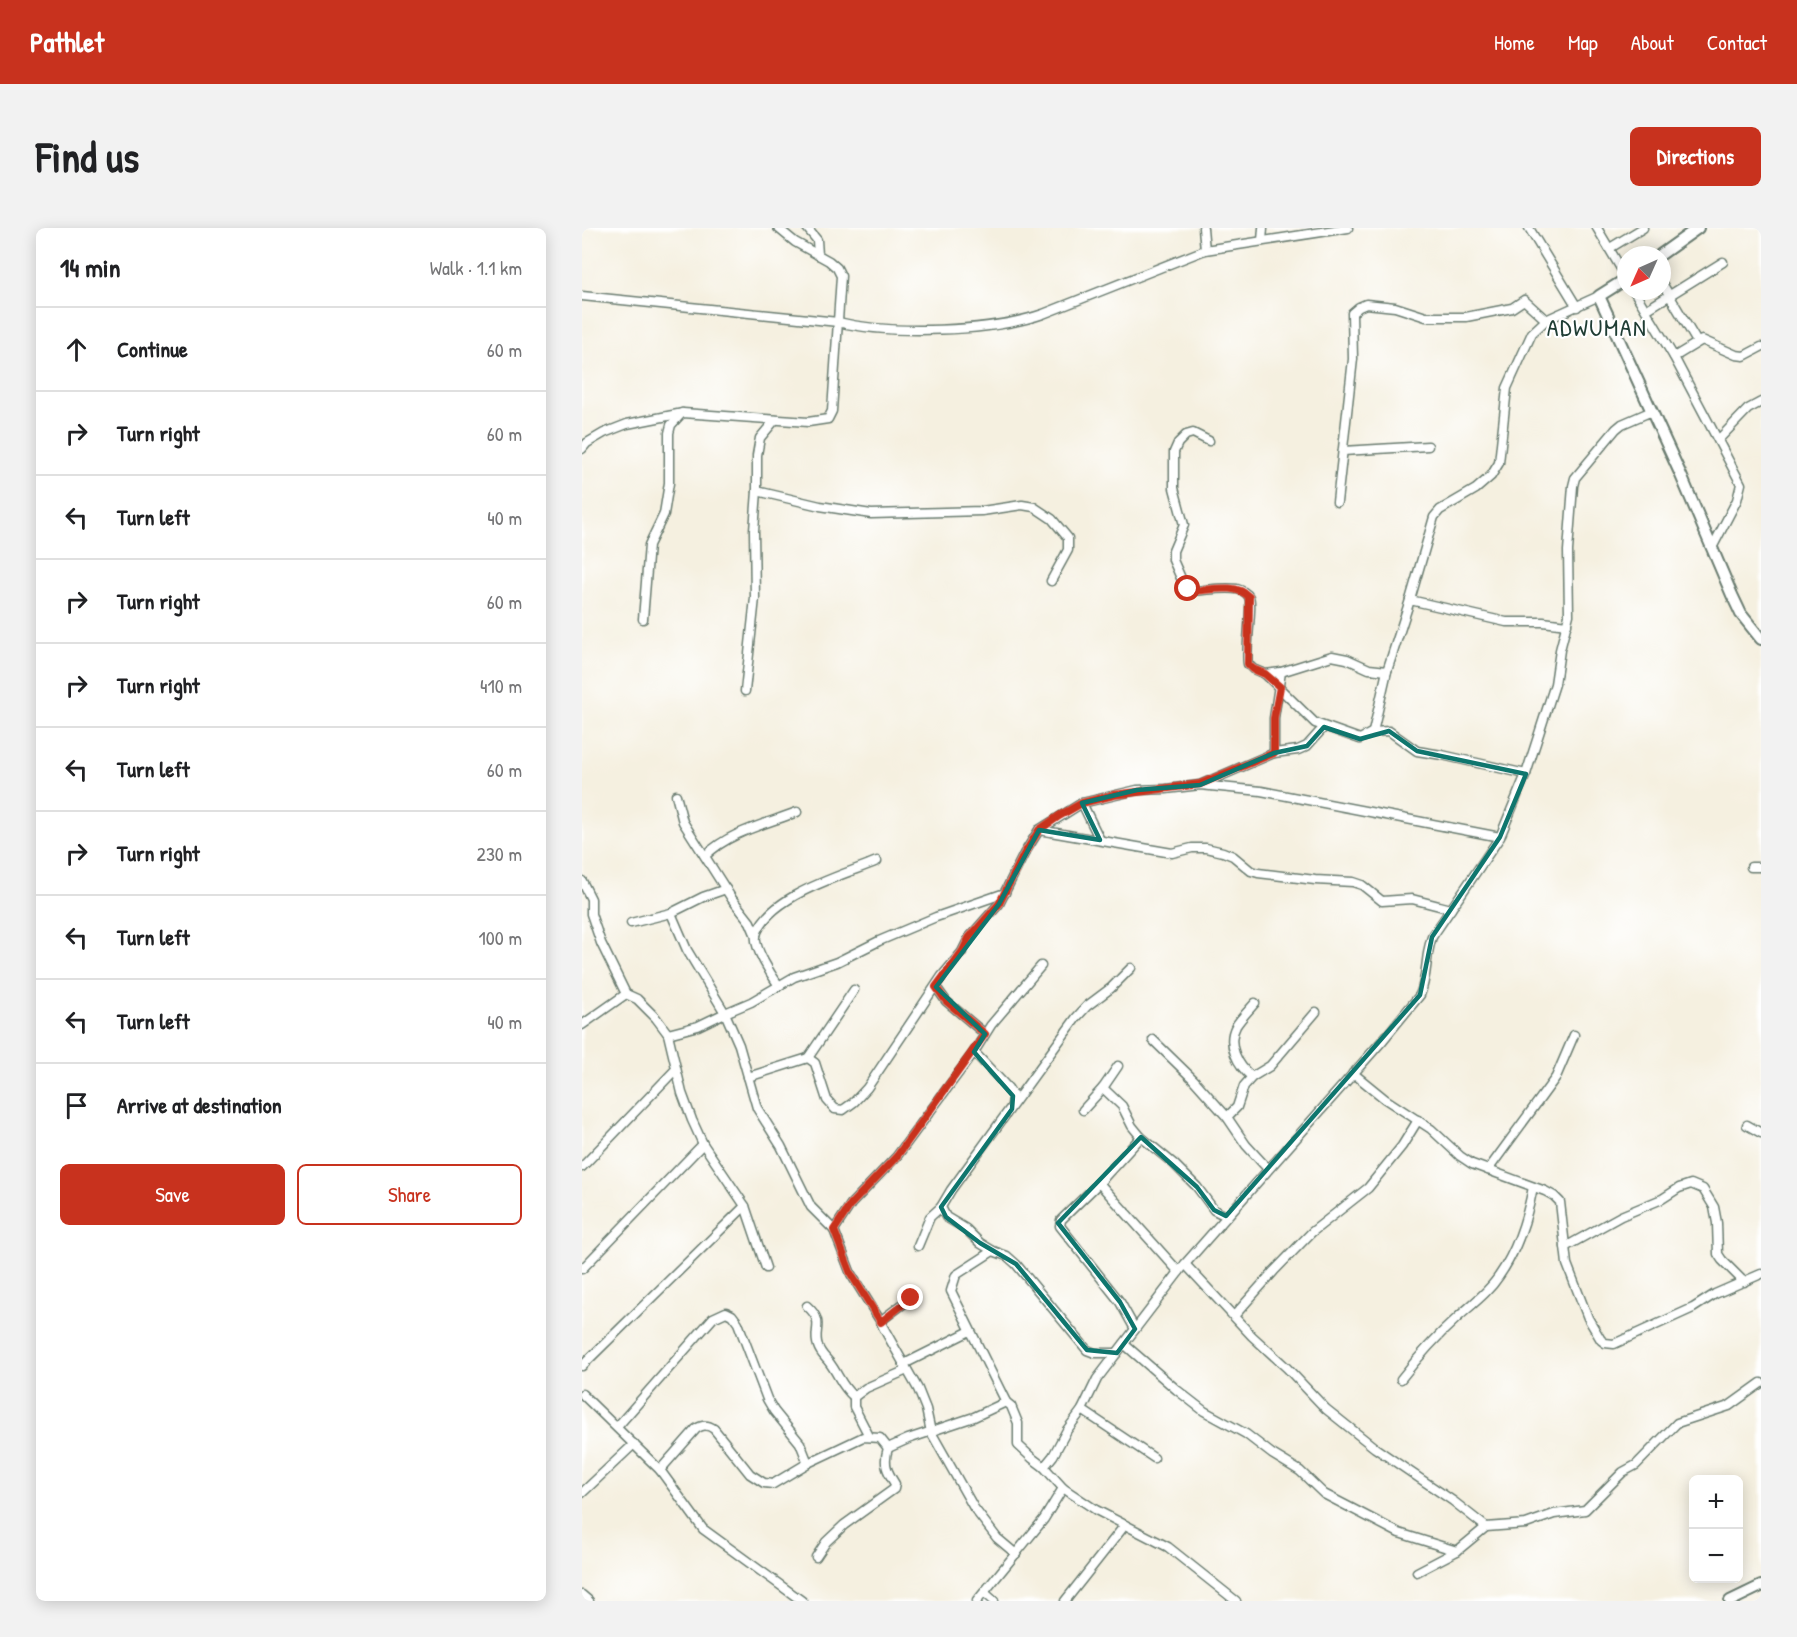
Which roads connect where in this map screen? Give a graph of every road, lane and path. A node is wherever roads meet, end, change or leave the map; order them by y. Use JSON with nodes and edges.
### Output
{"nodes":[{"id":1,"x":778,"y":228,"type":"edge"},
{"id":2,"x":807,"y":228,"type":"edge"},
{"id":3,"x":1203,"y":228,"type":"edge"},
{"id":4,"x":1263,"y":228,"type":"edge"},
{"id":5,"x":1348,"y":228,"type":"edge"},
{"id":6,"x":1529,"y":228,"type":"edge"},
{"id":7,"x":1597,"y":228,"type":"edge"},
{"id":8,"x":1643,"y":228,"type":"edge"},
{"id":9,"x":1694,"y":229,"type":"edge"},
{"id":10,"x":1633,"y":231,"type":"edge"},
{"id":11,"x":1262,"y":241,"type":"junction"},
{"id":12,"x":1671,"y":247,"type":"edge"},
{"id":13,"x":1610,"y":248,"type":"junction"},
{"id":14,"x":1205,"y":250,"type":"junction"},
{"id":15,"x":818,"y":255,"type":"junction"},
{"id":16,"x":1617,"y":261,"type":"edge"},
{"id":17,"x":1723,"y":262,"type":"dead end"},
{"id":18,"x":1617,"y":284,"type":"edge"},
{"id":19,"x":1671,"y":295,"type":"edge"},
{"id":20,"x":582,"y":296,"type":"edge"},
{"id":21,"x":1599,"y":296,"type":"junction"},
{"id":22,"x":1671,"y":298,"type":"edge"},
{"id":23,"x":1640,"y":300,"type":"edge"},
{"id":24,"x":1663,"y":300,"type":"edge"},
{"id":25,"x":1577,"y":307,"type":"junction"},
{"id":26,"x":1646,"y":310,"type":"junction"},
{"id":27,"x":1546,"y":320,"type":"junction"},
{"id":28,"x":838,"y":322,"type":"junction"},
{"id":29,"x":1697,"y":342,"type":"junction"},
{"id":30,"x":1761,"y":347,"type":"edge"},
{"id":31,"x":1674,"y":357,"type":"junction"},
{"id":32,"x":1761,"y":402,"type":"edge"},
{"id":33,"x":1652,"y":411,"type":"junction"},
{"id":34,"x":682,"y":413,"type":"junction"},
{"id":35,"x":775,"y":420,"type":"junction"},
{"id":36,"x":1719,"y":439,"type":"junction"},
{"id":37,"x":1209,"y":441,"type":"dead end"},
{"id":38,"x":1428,"y":446,"type":"dead end"},
{"id":39,"x":582,"y":449,"type":"edge"},
{"id":40,"x":1343,"y":450,"type":"junction"},
{"id":41,"x":757,"y":491,"type":"junction"},
{"id":42,"x":1337,"y":502,"type":"dead end"},
{"id":43,"x":1712,"y":548,"type":"junction"},
{"id":44,"x":1051,"y":581,"type":"dead end"},
{"id":45,"x":1410,"y":600,"type":"junction"},
{"id":46,"x":643,"y":619,"type":"dead end"},
{"id":47,"x":1567,"y":625,"type":"junction"},
{"id":48,"x":1761,"y":639,"type":"edge"},
{"id":49,"x":1387,"y":671,"type":"junction"},
{"id":50,"x":1281,"y":672,"type":"junction"},
{"id":51,"x":1265,"y":674,"type":"junction"},
{"id":52,"x":1280,"y":687,"type":"junction"},
{"id":53,"x":745,"y":691,"type":"dead end"},
{"id":54,"x":1324,"y":727,"type":"junction"},
{"id":55,"x":1373,"y":732,"type":"junction"},
{"id":56,"x":1274,"y":753,"type":"junction"},
{"id":57,"x":1526,"y":774,"type":"junction"},
{"id":58,"x":1200,"y":784,"type":"junction"},
{"id":59,"x":676,"y":795,"type":"dead end"},
{"id":60,"x":1082,"y":803,"type":"junction"},
{"id":61,"x":797,"y":812,"type":"dead end"},
{"id":62,"x":1039,"y":830,"type":"junction"},
{"id":63,"x":1500,"y":837,"type":"junction"},
{"id":64,"x":1100,"y":840,"type":"junction"},
{"id":65,"x":705,"y":856,"type":"junction"},
{"id":66,"x":877,"y":861,"type":"dead end"},
{"id":67,"x":582,"y":881,"type":"edge"},
{"id":68,"x":726,"y":889,"type":"junction"},
{"id":69,"x":1005,"y":893,"type":"junction"},
{"id":70,"x":1451,"y":909,"type":"junction"},
{"id":71,"x":671,"y":913,"type":"junction"},
{"id":72,"x":631,"y":922,"type":"dead end"},
{"id":73,"x":756,"y":936,"type":"junction"},
{"id":74,"x":1041,"y":966,"type":"dead end"},
{"id":75,"x":1131,"y":968,"type":"dead end"},
{"id":76,"x":779,"y":986,"type":"junction"},
{"id":77,"x":936,"y":987,"type":"junction"},
{"id":78,"x":854,"y":990,"type":"dead end"},
{"id":79,"x":626,"y":993,"type":"junction"},
{"id":80,"x":1255,"y":1003,"type":"dead end"},
{"id":81,"x":1316,"y":1012,"type":"dead end"},
{"id":82,"x":725,"y":1013,"type":"junction"},
{"id":83,"x":582,"y":1025,"type":"edge"},
{"id":84,"x":668,"y":1034,"type":"junction"},
{"id":85,"x":985,"y":1034,"type":"junction"},
{"id":86,"x":1574,"y":1035,"type":"dead end"},
{"id":87,"x":1153,"y":1040,"type":"dead end"},
{"id":88,"x":974,"y":1052,"type":"junction"},
{"id":89,"x":808,"y":1058,"type":"junction"},
{"id":90,"x":1118,"y":1066,"type":"dead end"},
{"id":91,"x":676,"y":1069,"type":"junction"},
{"id":92,"x":1353,"y":1073,"type":"junction"},
{"id":93,"x":748,"y":1077,"type":"junction"},
{"id":94,"x":1252,"y":1077,"type":"junction"},
{"id":95,"x":1103,"y":1088,"type":"junction"},
{"id":96,"x":1012,"y":1108,"type":"junction"},
{"id":97,"x":1083,"y":1110,"type":"dead end"},
{"id":98,"x":1227,"y":1117,"type":"junction"},
{"id":99,"x":1418,"y":1120,"type":"junction"},
{"id":100,"x":1747,"y":1125,"type":"dead end"},
{"id":101,"x":1761,"y":1133,"type":"edge"},
{"id":102,"x":1141,"y":1137,"type":"junction"},
{"id":103,"x":703,"y":1144,"type":"junction"},
{"id":104,"x":582,"y":1167,"type":"edge"},
{"id":105,"x":1268,"y":1169,"type":"junction"},
{"id":106,"x":1488,"y":1170,"type":"junction"},
{"id":107,"x":1099,"y":1183,"type":"junction"},
{"id":108,"x":1533,"y":1187,"type":"junction"},
{"id":109,"x":745,"y":1206,"type":"junction"},
{"id":110,"x":941,"y":1207,"type":"junction"},
{"id":111,"x":1226,"y":1216,"type":"junction"},
{"id":112,"x":834,"y":1230,"type":"junction"},
{"id":113,"x":918,"y":1246,"type":"dead end"},
{"id":114,"x":1565,"y":1247,"type":"junction"},
{"id":115,"x":993,"y":1251,"type":"junction"},
{"id":116,"x":1185,"y":1264,"type":"junction"},
{"id":117,"x":766,"y":1268,"type":"dead end"},
{"id":118,"x":582,"y":1269,"type":"edge"},
{"id":119,"x":1179,"y":1272,"type":"junction"},
{"id":120,"x":1761,"y":1274,"type":"edge"},
{"id":121,"x":1744,"y":1282,"type":"junction"},
{"id":122,"x":911,"y":1298,"type":"dead end"},
{"id":123,"x":807,"y":1306,"type":"dead end"},
{"id":124,"x":1234,"y":1316,"type":"junction"},
{"id":125,"x":881,"y":1322,"type":"junction"},
{"id":126,"x":1135,"y":1329,"type":"junction"},
{"id":127,"x":970,"y":1331,"type":"junction"},
{"id":128,"x":1124,"y":1344,"type":"junction"},
{"id":129,"x":1117,"y":1353,"type":"junction"},
{"id":130,"x":582,"y":1366,"type":"edge"},
{"id":131,"x":905,"y":1367,"type":"junction"},
{"id":132,"x":1401,"y":1379,"type":"dead end"},
{"id":133,"x":1761,"y":1383,"type":"edge"},
{"id":134,"x":582,"y":1394,"type":"edge"},
{"id":135,"x":854,"y":1397,"type":"junction"},
{"id":136,"x":1006,"y":1402,"type":"junction"},
{"id":137,"x":1082,"y":1410,"type":"junction"},
{"id":138,"x":617,"y":1427,"type":"junction"},
{"id":139,"x":931,"y":1432,"type":"junction"},
{"id":140,"x":869,"y":1436,"type":"junction"},
{"id":141,"x":634,"y":1444,"type":"junction"},
{"id":142,"x":888,"y":1449,"type":"junction"},
{"id":143,"x":1154,"y":1458,"type":"dead end"},
{"id":144,"x":808,"y":1463,"type":"junction"},
{"id":145,"x":1044,"y":1467,"type":"junction"},
{"id":146,"x":660,"y":1470,"type":"junction"},
{"id":147,"x":1063,"y":1488,"type":"junction"},
{"id":148,"x":582,"y":1493,"type":"edge"},
{"id":149,"x":1125,"y":1525,"type":"junction"},
{"id":150,"x":1486,"y":1527,"type":"junction"},
{"id":151,"x":1457,"y":1551,"type":"junction"},
{"id":152,"x":1016,"y":1554,"type":"junction"},
{"id":153,"x":816,"y":1557,"type":"dead end"},
{"id":154,"x":1417,"y":1572,"type":"dead end"},
{"id":155,"x":1761,"y":1586,"type":"edge"},
{"id":156,"x":985,"y":1593,"type":"junction"},
{"id":157,"x":582,"y":1595,"type":"edge"},
{"id":158,"x":1736,"y":1600,"type":"edge"},
{"id":159,"x":589,"y":1601,"type":"edge"},
{"id":160,"x":802,"y":1601,"type":"edge"},
{"id":161,"x":977,"y":1601,"type":"edge"},
{"id":162,"x":994,"y":1601,"type":"edge"},
{"id":163,"x":1065,"y":1601,"type":"edge"},
{"id":164,"x":1236,"y":1601,"type":"edge"}],
"edges":[{"from":1,"to":15,"type":"street"},
{"from":2,"to":15,"type":"street"},
{"from":3,"to":14,"type":"street"},
{"from":4,"to":11,"type":"street"},
{"from":5,"to":11,"type":"street"},
{"from":6,"to":25,"type":"street"},
{"from":7,"to":13,"type":"street"},
{"from":8,"to":10,"type":"street"},
{"from":9,"to":12,"type":"street"},
{"from":10,"to":13,"type":"street"},
{"from":11,"to":14,"type":"street"},
{"from":13,"to":16,"type":"street"},
{"from":14,"to":28,"type":"street"},
{"from":15,"to":28,"type":"street"},
{"from":17,"to":19,"type":"street"},
{"from":18,"to":21,"type":"street"},
{"from":20,"to":28,"type":"street"},
{"from":21,"to":25,"type":"street"},
{"from":21,"to":33,"type":"street"},
{"from":22,"to":29,"type":"street"},
{"from":23,"to":26,"type":"street"},
{"from":24,"to":26,"type":"street"},
{"from":25,"to":27,"type":"street"},
{"from":26,"to":31,"type":"street"},
{"from":27,"to":40,"type":"street"},
{"from":27,"to":45,"type":"street"},
{"from":28,"to":35,"type":"street"},
{"from":29,"to":30,"type":"street"},
{"from":29,"to":31,"type":"street"},
{"from":31,"to":36,"type":"street"},
{"from":32,"to":36,"type":"street"},
{"from":33,"to":43,"type":"street"},
{"from":33,"to":47,"type":"street"},
{"from":34,"to":35,"type":"street"},
{"from":34,"to":39,"type":"street"},
{"from":34,"to":46,"type":"street"},
{"from":35,"to":41,"type":"street"},
{"from":36,"to":43,"type":"street"},
{"from":37,"to":51,"type":"street"},
{"from":38,"to":40,"type":"street"},
{"from":40,"to":42,"type":"street"},
{"from":41,"to":44,"type":"street"},
{"from":41,"to":53,"type":"street"},
{"from":43,"to":48,"type":"street"},
{"from":45,"to":47,"type":"street"},
{"from":45,"to":49,"type":"street"},
{"from":47,"to":57,"type":"street"},
{"from":49,"to":50,"type":"street"},
{"from":49,"to":55,"type":"street"},
{"from":50,"to":51,"type":"street"},
{"from":50,"to":52,"type":"street"},
{"from":51,"to":52,"type":"street"},
{"from":52,"to":54,"type":"street"},
{"from":52,"to":56,"type":"street"},
{"from":54,"to":55,"type":"street"},
{"from":54,"to":56,"type":"street"},
{"from":55,"to":57,"type":"street"},
{"from":56,"to":58,"type":"street"},
{"from":57,"to":63,"type":"street"},
{"from":58,"to":60,"type":"street"},
{"from":58,"to":63,"type":"street"},
{"from":59,"to":65,"type":"street"},
{"from":60,"to":62,"type":"street"},
{"from":60,"to":64,"type":"street"},
{"from":61,"to":65,"type":"street"},
{"from":62,"to":64,"type":"street"},
{"from":62,"to":69,"type":"street"},
{"from":63,"to":70,"type":"street"},
{"from":64,"to":70,"type":"street"},
{"from":65,"to":68,"type":"street"},
{"from":66,"to":73,"type":"street"},
{"from":67,"to":79,"type":"street"},
{"from":68,"to":71,"type":"street"},
{"from":68,"to":73,"type":"street"},
{"from":69,"to":76,"type":"street"},
{"from":69,"to":77,"type":"street"},
{"from":70,"to":92,"type":"street"},
{"from":71,"to":72,"type":"street"},
{"from":71,"to":82,"type":"street"},
{"from":73,"to":76,"type":"street"},
{"from":74,"to":85,"type":"street"},
{"from":75,"to":96,"type":"street"},
{"from":76,"to":82,"type":"street"},
{"from":77,"to":85,"type":"street"},
{"from":77,"to":89,"type":"street"},
{"from":78,"to":89,"type":"street"},
{"from":79,"to":83,"type":"street"},
{"from":79,"to":84,"type":"street"},
{"from":80,"to":94,"type":"street"},
{"from":81,"to":94,"type":"street"},
{"from":82,"to":84,"type":"street"},
{"from":82,"to":93,"type":"street"},
{"from":84,"to":91,"type":"street"},
{"from":85,"to":88,"type":"street"},
{"from":86,"to":106,"type":"street"},
{"from":87,"to":98,"type":"street"},
{"from":88,"to":96,"type":"street"},
{"from":88,"to":112,"type":"street"},
{"from":89,"to":93,"type":"street"},
{"from":90,"to":95,"type":"street"},
{"from":91,"to":103,"type":"street"},
{"from":91,"to":104,"type":"street"},
{"from":92,"to":99,"type":"street"},
{"from":92,"to":105,"type":"street"},
{"from":93,"to":112,"type":"street"},
{"from":94,"to":98,"type":"street"},
{"from":95,"to":97,"type":"street"},
{"from":95,"to":102,"type":"street"},
{"from":96,"to":110,"type":"street"},
{"from":98,"to":105,"type":"street"},
{"from":99,"to":106,"type":"street"},
{"from":99,"to":124,"type":"street"},
{"from":100,"to":101,"type":"street"},
{"from":102,"to":107,"type":"street"},
{"from":102,"to":111,"type":"street"},
{"from":103,"to":109,"type":"street"},
{"from":103,"to":118,"type":"street"},
{"from":105,"to":111,"type":"street"},
{"from":106,"to":108,"type":"street"},
{"from":107,"to":119,"type":"street"},
{"from":107,"to":126,"type":"street"},
{"from":108,"to":114,"type":"street"},
{"from":108,"to":132,"type":"street"},
{"from":109,"to":117,"type":"street"},
{"from":109,"to":130,"type":"street"},
{"from":110,"to":113,"type":"street"},
{"from":110,"to":115,"type":"street"},
{"from":111,"to":116,"type":"street"},
{"from":112,"to":125,"type":"street"},
{"from":114,"to":121,"type":"street"},
{"from":114,"to":121,"type":"street"},
{"from":115,"to":127,"type":"street"},
{"from":115,"to":129,"type":"street"},
{"from":116,"to":119,"type":"street"},
{"from":116,"to":124,"type":"street"},
{"from":119,"to":126,"type":"street"},
{"from":120,"to":121,"type":"street"},
{"from":122,"to":125,"type":"street"},
{"from":123,"to":135,"type":"street"},
{"from":124,"to":150,"type":"street"},
{"from":125,"to":131,"type":"street"},
{"from":126,"to":128,"type":"street"},
{"from":127,"to":131,"type":"street"},
{"from":127,"to":136,"type":"street"},
{"from":128,"to":129,"type":"street"},
{"from":128,"to":151,"type":"street"},
{"from":129,"to":137,"type":"street"},
{"from":131,"to":135,"type":"street"},
{"from":131,"to":139,"type":"street"},
{"from":133,"to":150,"type":"street"},
{"from":134,"to":138,"type":"street"},
{"from":135,"to":140,"type":"street"},
{"from":136,"to":139,"type":"street"},
{"from":136,"to":145,"type":"street"},
{"from":137,"to":143,"type":"street"},
{"from":137,"to":145,"type":"street"},
{"from":138,"to":141,"type":"street"},
{"from":138,"to":144,"type":"street"},
{"from":139,"to":142,"type":"street"},
{"from":139,"to":152,"type":"street"},
{"from":140,"to":142,"type":"street"},
{"from":140,"to":144,"type":"street"},
{"from":141,"to":146,"type":"street"},
{"from":141,"to":148,"type":"street"},
{"from":142,"to":153,"type":"street"},
{"from":144,"to":146,"type":"street"},
{"from":145,"to":147,"type":"street"},
{"from":146,"to":160,"type":"street"},
{"from":147,"to":149,"type":"street"},
{"from":147,"to":152,"type":"street"},
{"from":149,"to":163,"type":"street"},
{"from":149,"to":164,"type":"street"},
{"from":150,"to":151,"type":"street"},
{"from":151,"to":154,"type":"street"},
{"from":152,"to":156,"type":"street"},
{"from":155,"to":158,"type":"street"},
{"from":156,"to":161,"type":"street"},
{"from":156,"to":162,"type":"street"},
{"from":157,"to":159,"type":"street"}]}
